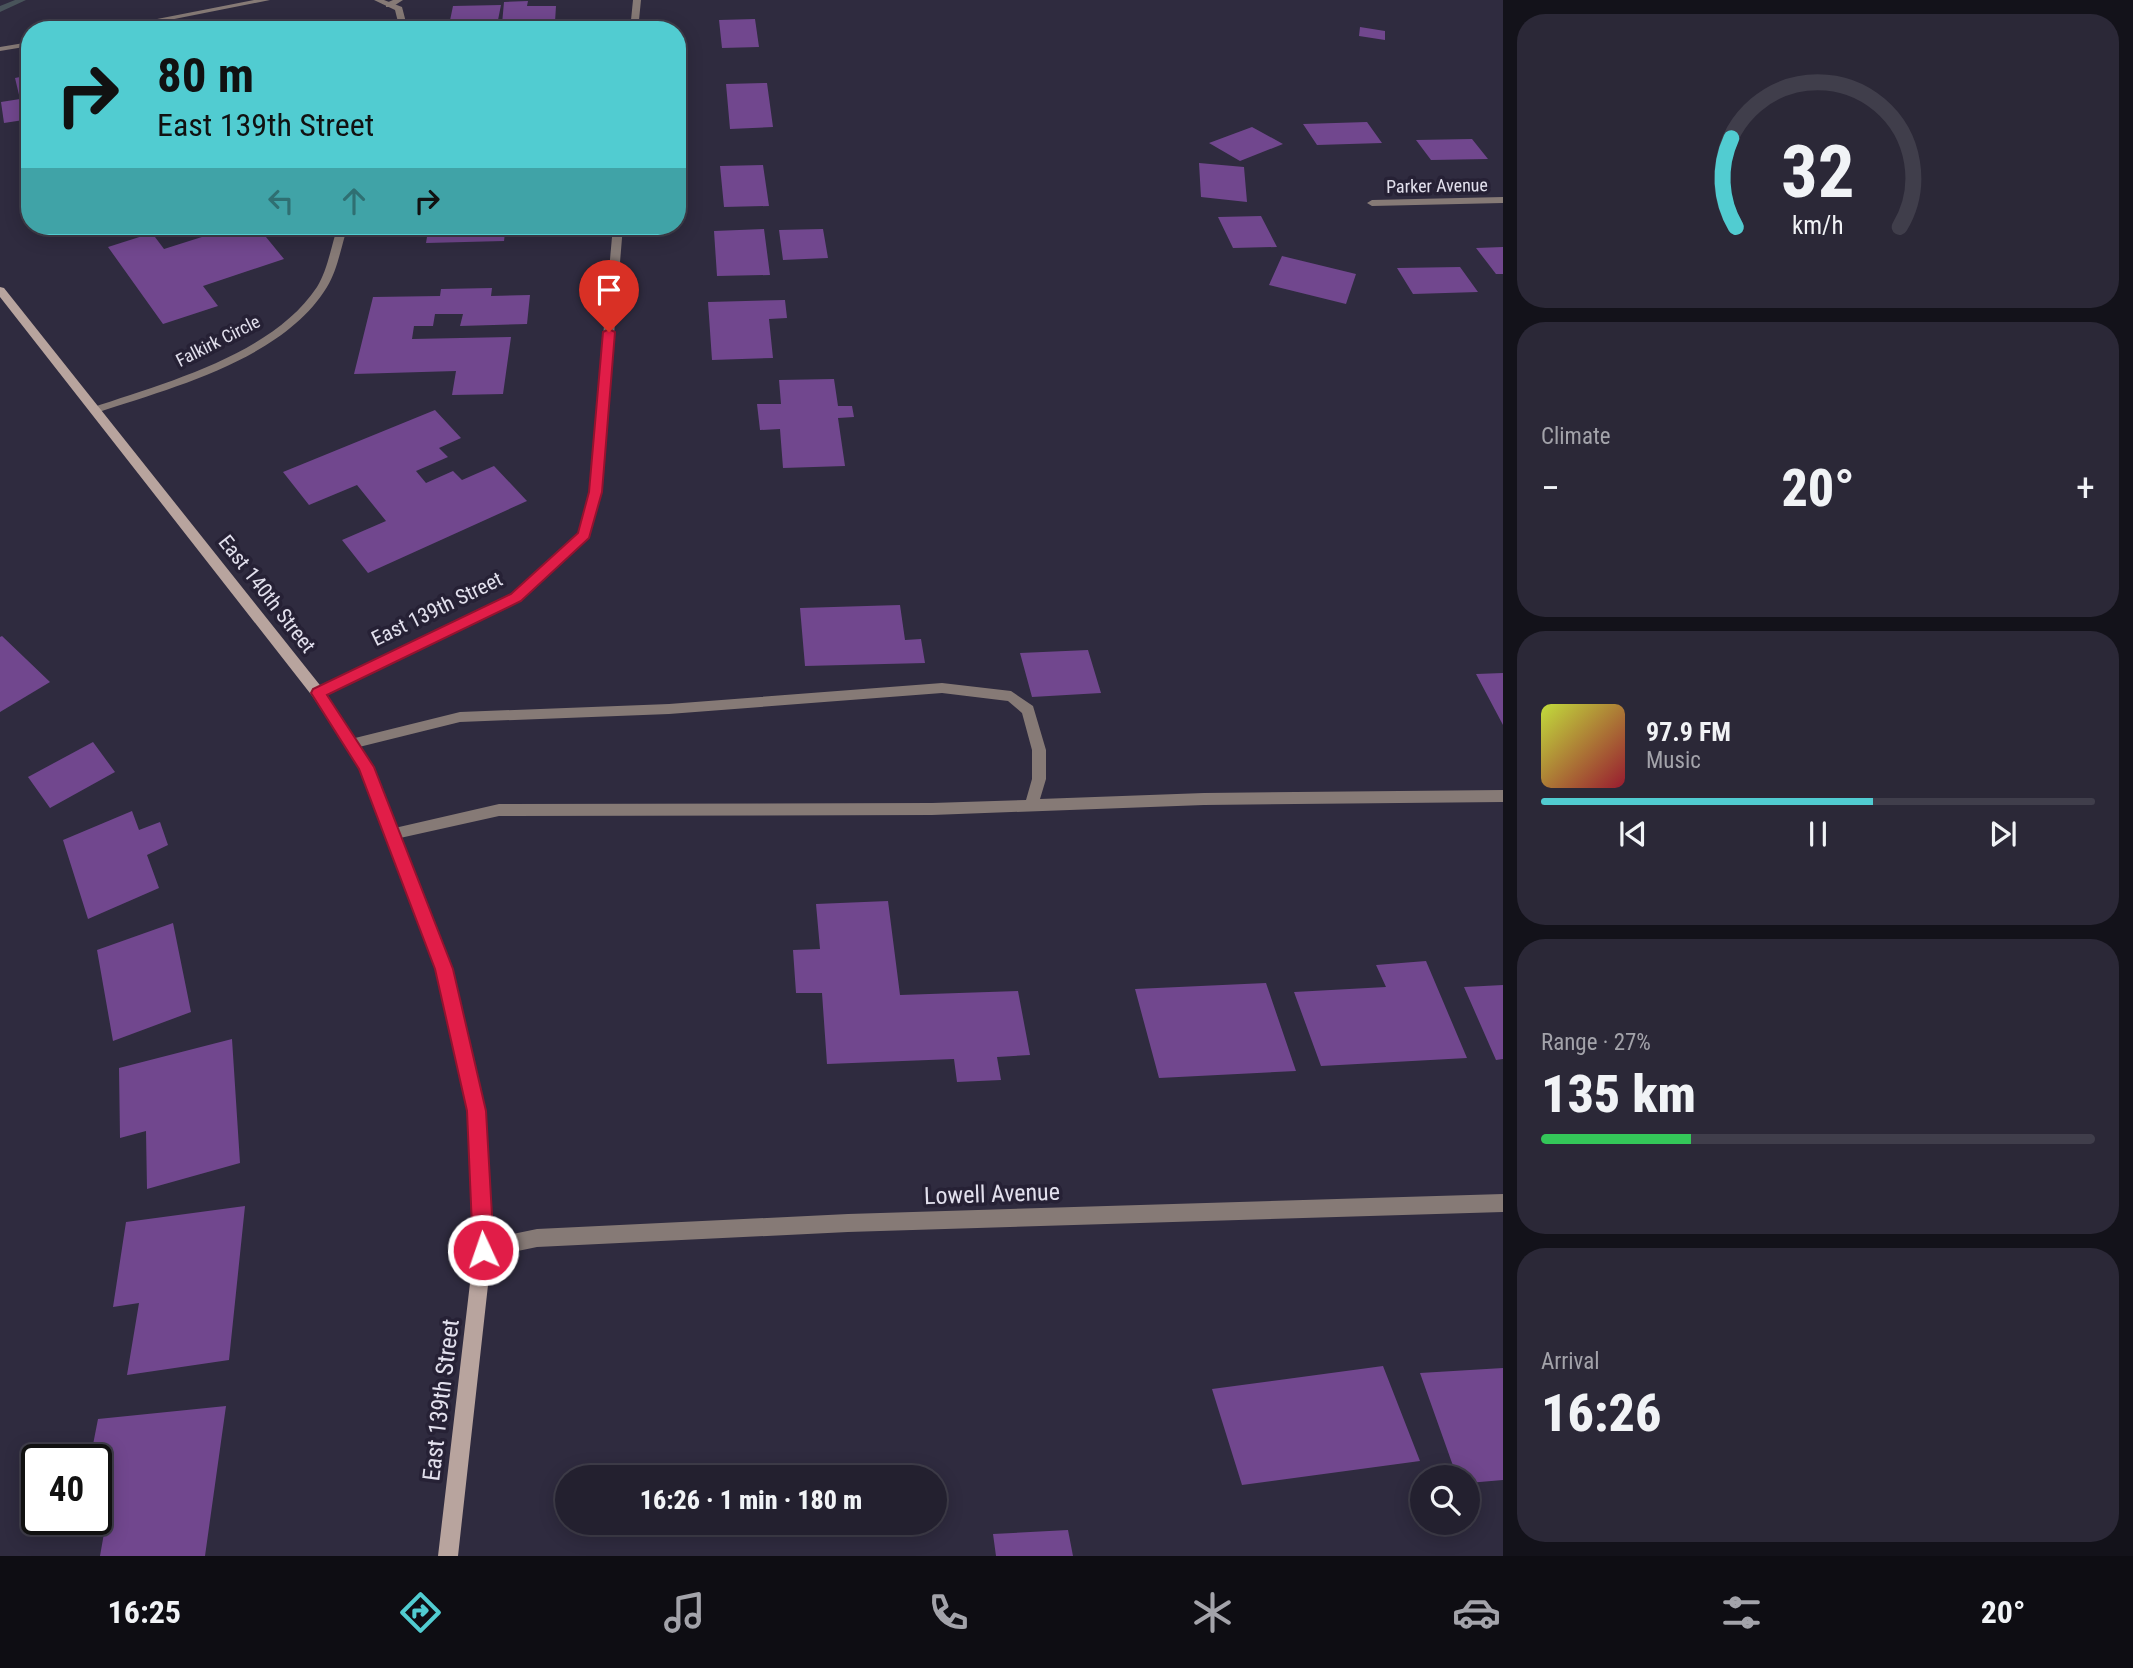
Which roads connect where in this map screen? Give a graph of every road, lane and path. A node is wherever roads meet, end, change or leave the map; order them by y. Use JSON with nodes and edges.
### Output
{"nodes":[{"id":1,"x":266,"y":0,"type":"edge"},
{"id":2,"x":378,"y":0,"type":"edge"},
{"id":3,"x":399,"y":0,"type":"edge"},
{"id":4,"x":637,"y":0,"type":"edge"},
{"id":5,"x":389,"y":5,"type":"junction"},
{"id":6,"x":153,"y":21,"type":"edge"},
{"id":7,"x":402,"y":21,"type":"edge"},
{"id":8,"x":635,"y":21,"type":"edge"},
{"id":9,"x":21,"y":46,"type":"edge"},
{"id":10,"x":0,"y":49,"type":"edge"},
{"id":11,"x":1503,"y":200,"type":"edge"},
{"id":12,"x":1372,"y":203,"type":"dead end"},
{"id":13,"x":340,"y":235,"type":"edge"},
{"id":14,"x":617,"y":235,"type":"edge"},
{"id":15,"x":0,"y":290,"type":"edge"},
{"id":16,"x":95,"y":410,"type":"junction"},
{"id":17,"x":318,"y":693,"type":"junction"},
{"id":18,"x":351,"y":744,"type":"junction"},
{"id":19,"x":1503,"y":796,"type":"edge"},
{"id":20,"x":1031,"y":805,"type":"junction"},
{"id":21,"x":391,"y":834,"type":"junction"},
{"id":22,"x":1503,"y":1203,"type":"edge"},
{"id":23,"x":483,"y":1250,"type":"junction"},
{"id":24,"x":447,"y":1556,"type":"edge"}],
"edges":[{"from":1,"to":6,"type":"street"},
{"from":2,"to":5,"type":"street"},
{"from":3,"to":5,"type":"street"},
{"from":4,"to":8,"type":"street"},
{"from":5,"to":7,"type":"street"},
{"from":9,"to":10,"type":"street"},
{"from":11,"to":12,"type":"street","name":"Parker Avenue"},
{"from":13,"to":16,"type":"street","name":"Falkirk Circle"},
{"from":14,"to":17,"type":"street","name":"East 139th Street"},
{"from":15,"to":16,"type":"street","name":"East 140th Street"},
{"from":16,"to":17,"type":"street","name":"East 140th Street"},
{"from":17,"to":18,"type":"street","name":"East 140th Street"},
{"from":18,"to":20,"type":"street"},
{"from":18,"to":21,"type":"street","name":"East 140th Street"},
{"from":19,"to":20,"type":"street"},
{"from":20,"to":21,"type":"street"},
{"from":21,"to":23,"type":"street","name":"East 140th Street"},
{"from":22,"to":23,"type":"street","name":"Lowell Avenue"},
{"from":23,"to":24,"type":"street","name":"East 139th Street"}]}
